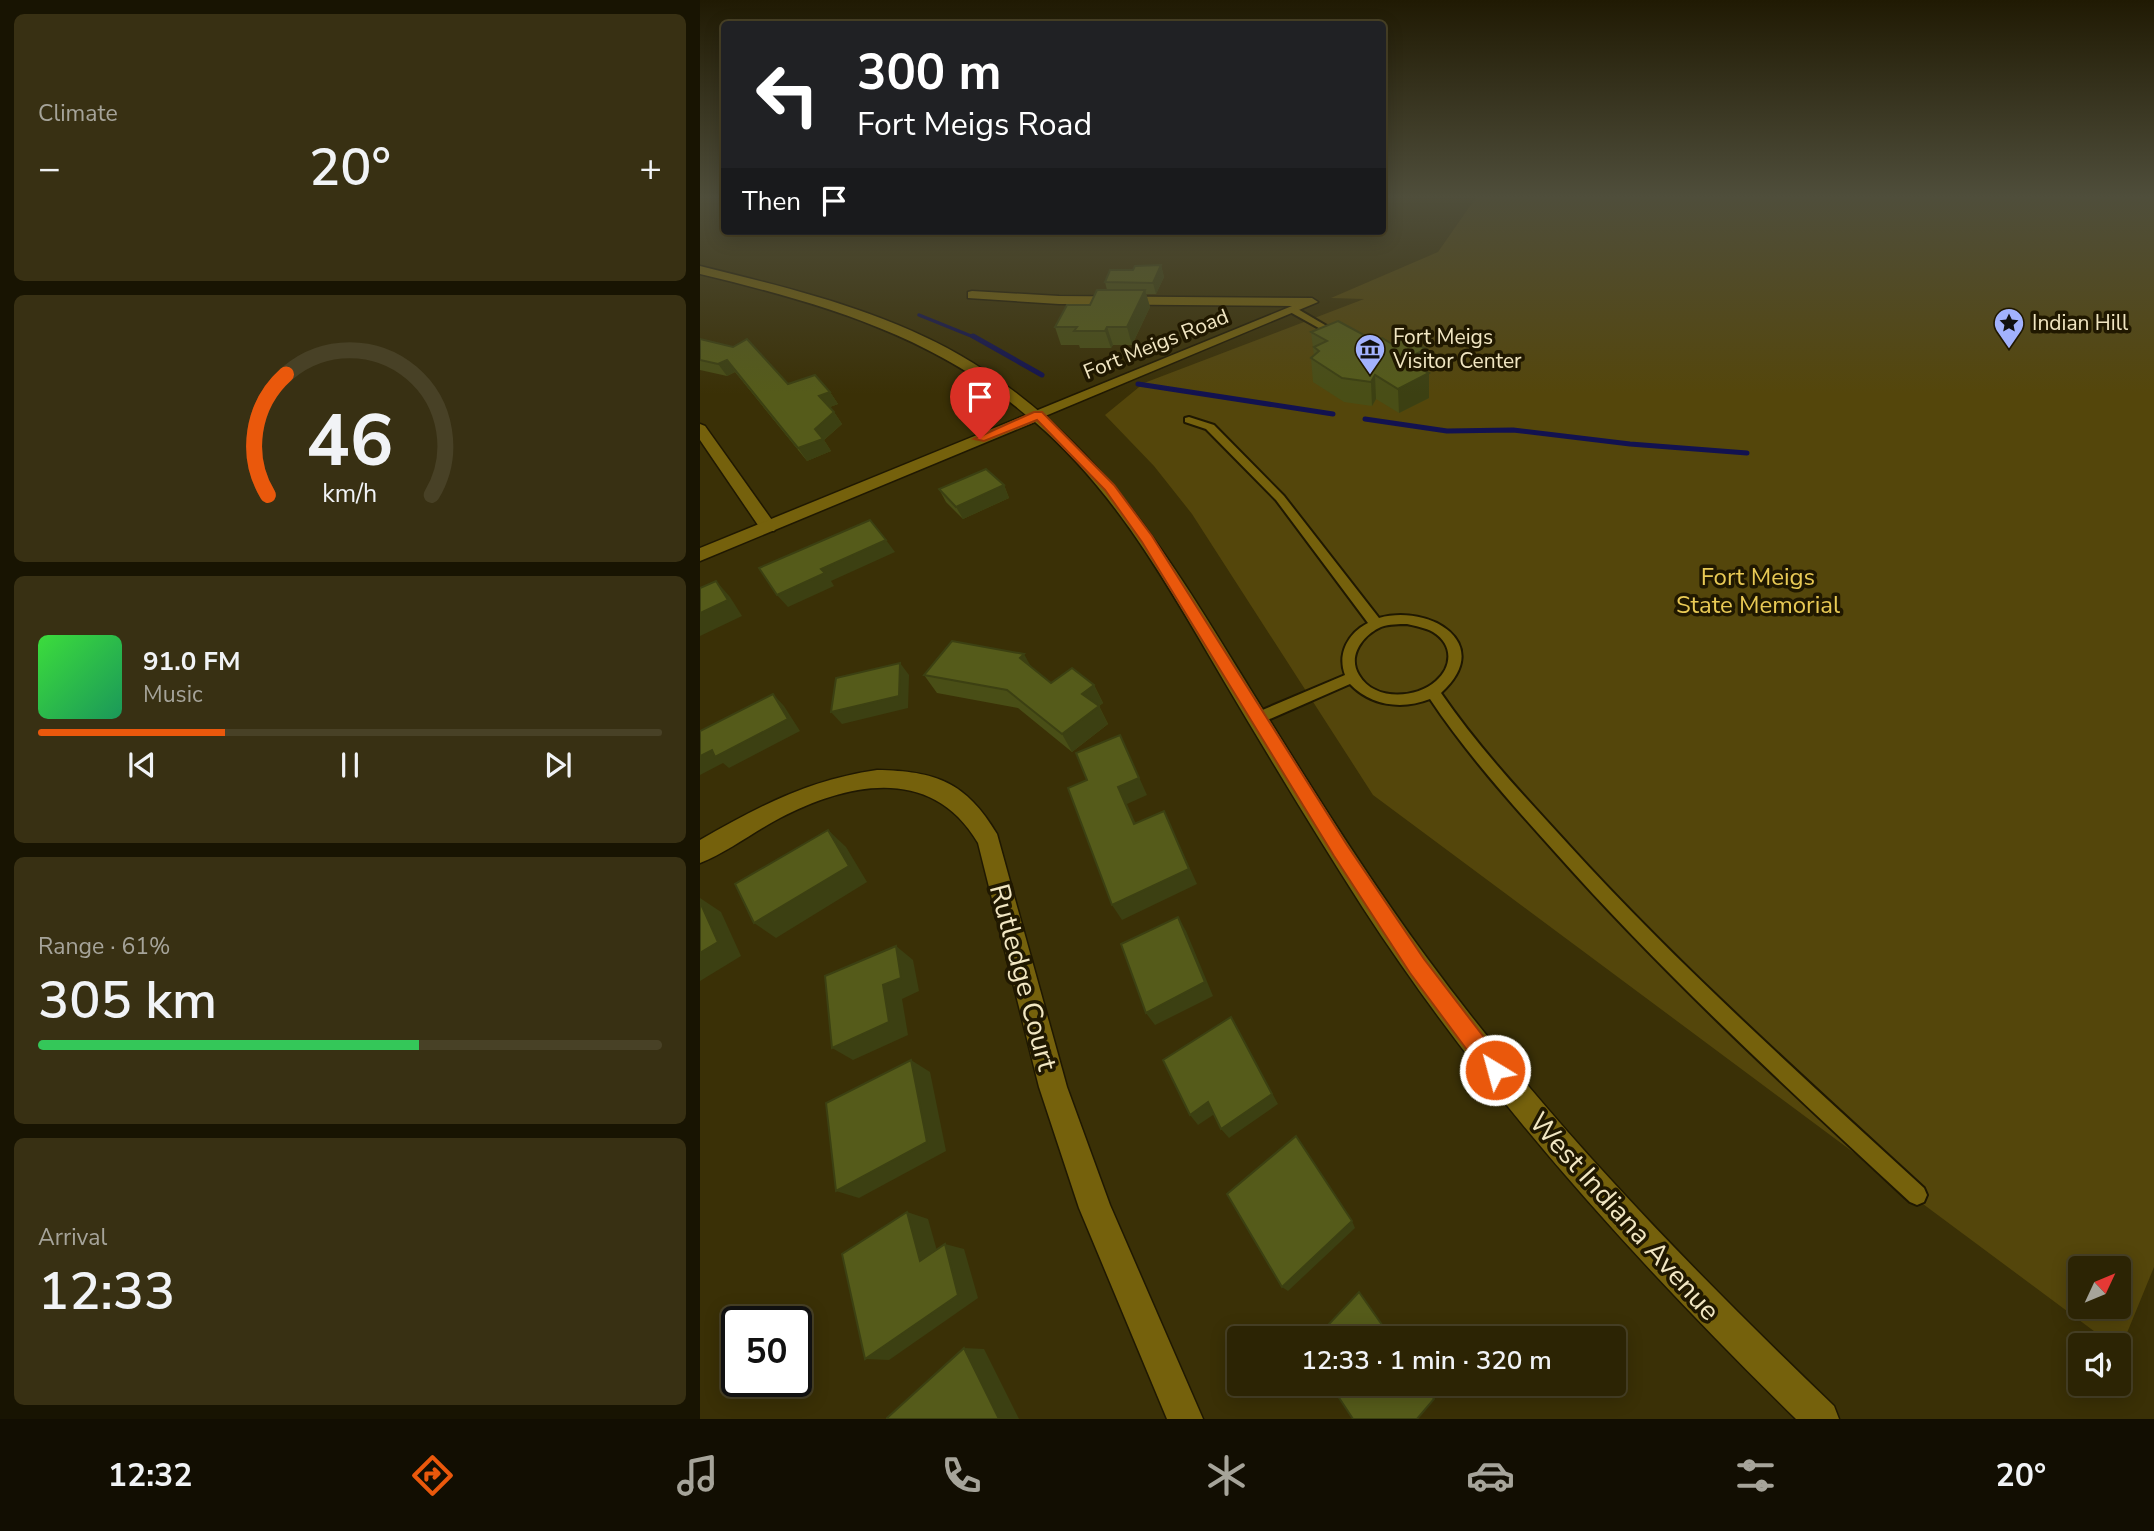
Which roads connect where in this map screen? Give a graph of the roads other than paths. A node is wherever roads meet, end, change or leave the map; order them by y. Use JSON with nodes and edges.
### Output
{"nodes":[{"id":1,"x":700,"y":270,"type":"edge"},
{"id":2,"x":972,"y":295,"type":"dead end"},
{"id":3,"x":1293,"y":310,"type":"junction"},
{"id":4,"x":1343,"y":338,"type":"edge"},
{"id":5,"x":1038,"y":415,"type":"junction"},
{"id":6,"x":1189,"y":420,"type":"dead end"},
{"id":7,"x":700,"y":429,"type":"edge"},
{"id":8,"x":768,"y":527,"type":"junction"},
{"id":9,"x":700,"y":555,"type":"edge"},
{"id":10,"x":1376,"y":624,"type":"junction"},
{"id":11,"x":1352,"y":678,"type":"junction"},
{"id":12,"x":1433,"y":693,"type":"junction"},
{"id":13,"x":1258,"y":718,"type":"junction"},
{"id":14,"x":700,"y":852,"type":"edge"},
{"id":15,"x":1917,"y":1195,"type":"dead end"},
{"id":16,"x":1185,"y":1419,"type":"edge"},
{"id":17,"x":1821,"y":1419,"type":"edge"}],
"edges":[{"from":1,"to":5,"type":"street","name":"West Indiana Avenue"},
{"from":2,"to":3,"type":"street","name":"Fort Meigs Road"},
{"from":3,"to":4,"type":"lane"},
{"from":3,"to":5,"type":"street","name":"Fort Meigs Road"},
{"from":5,"to":8,"type":"street","name":"Fort Meigs Road"},
{"from":5,"to":13,"type":"street","name":"West Indiana Avenue"},
{"from":6,"to":10,"type":"lane"},
{"from":7,"to":8,"type":"street"},
{"from":8,"to":9,"type":"street","name":"Fort Meigs Road"},
{"from":10,"to":11,"type":"lane"},
{"from":10,"to":12,"type":"lane"},
{"from":11,"to":12,"type":"lane"},
{"from":11,"to":13,"type":"lane"},
{"from":12,"to":15,"type":"lane"},
{"from":13,"to":17,"type":"street","name":"West Indiana Avenue"},
{"from":14,"to":16,"type":"street","name":"Rutledge Court"}]}
